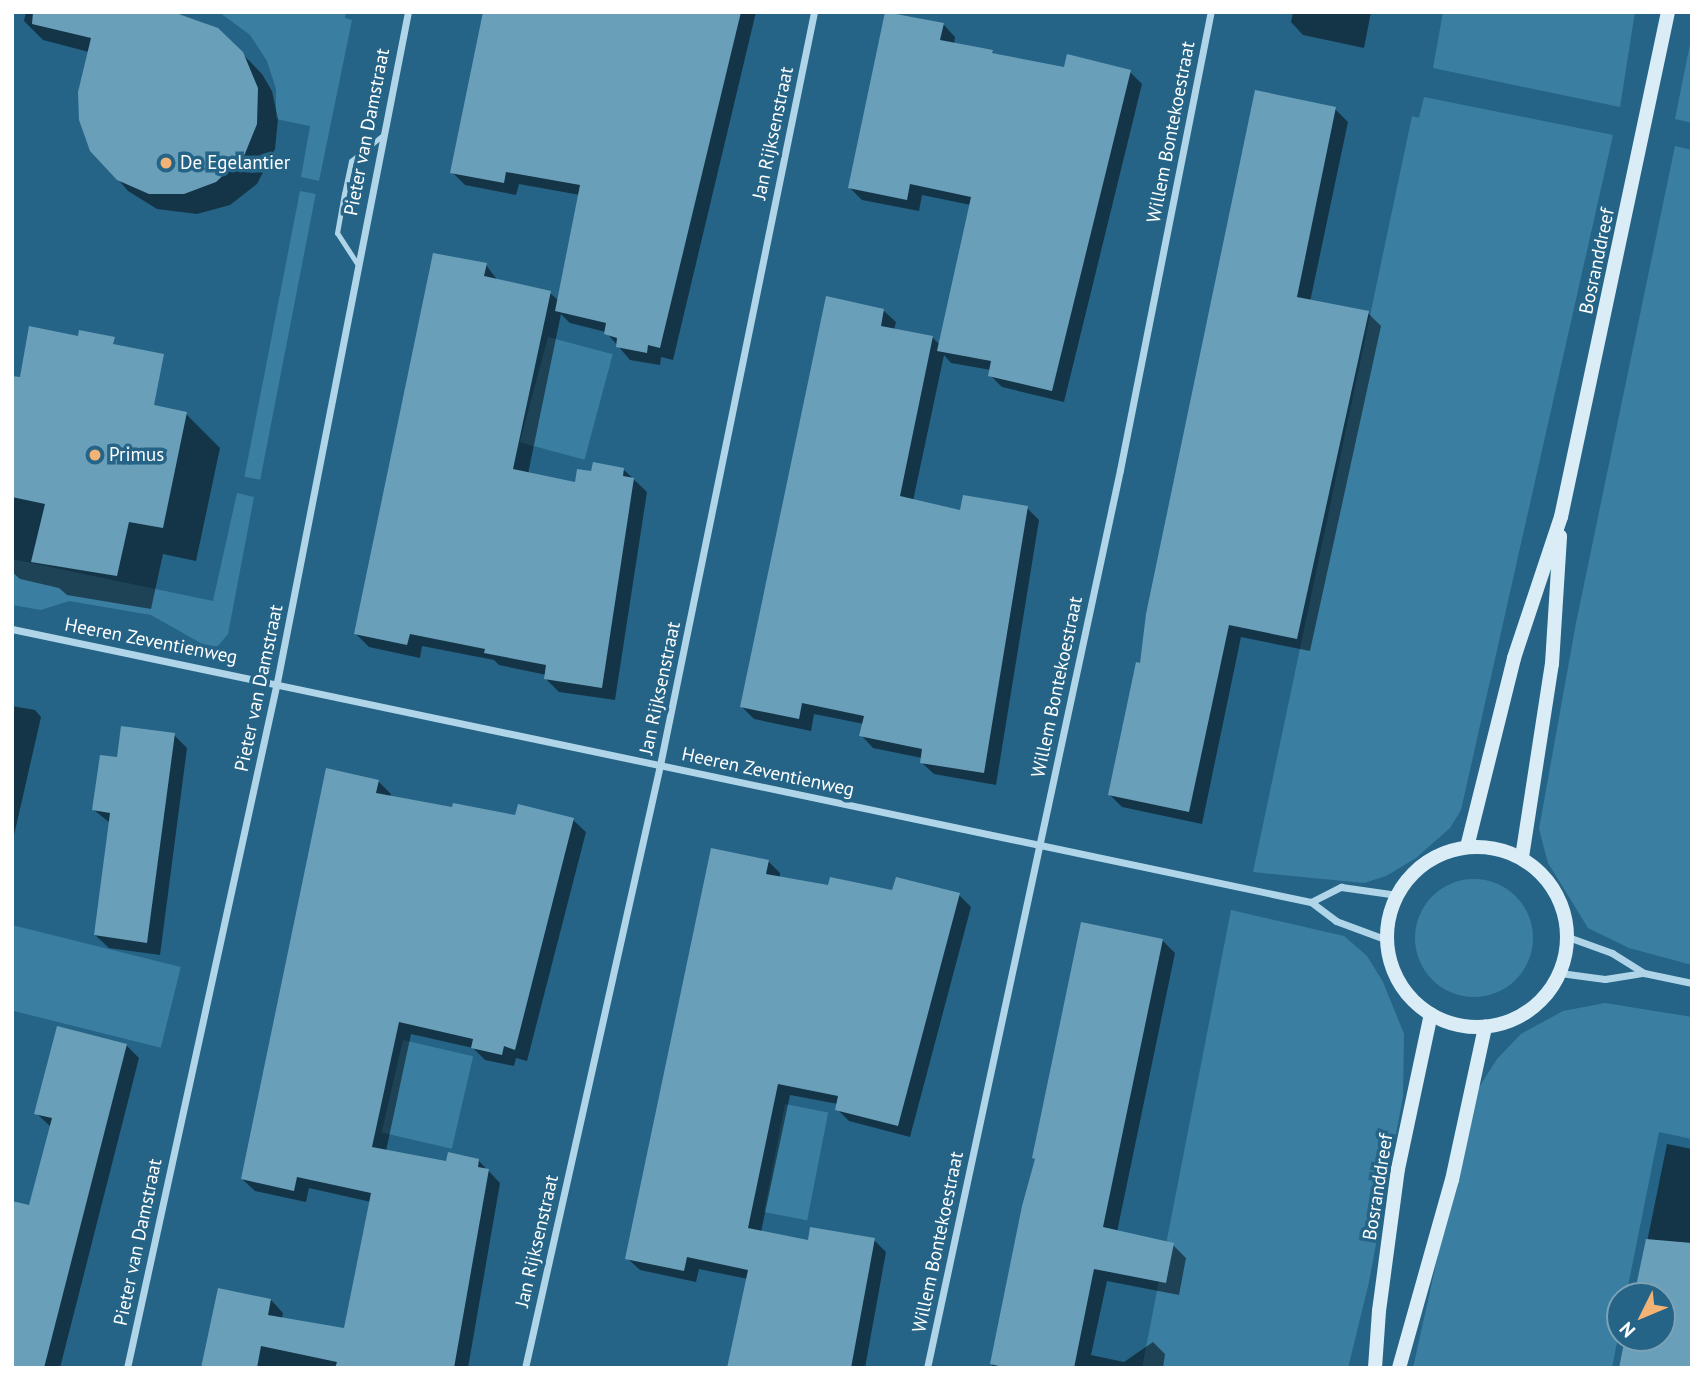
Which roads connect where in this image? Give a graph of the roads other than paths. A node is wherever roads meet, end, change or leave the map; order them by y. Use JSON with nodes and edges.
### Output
{"nodes":[{"id":1,"x":408,"y":12,"type":"edge"},
{"id":2,"x":814,"y":12,"type":"edge"},
{"id":3,"x":1211,"y":12,"type":"edge"},
{"id":4,"x":1668,"y":12,"type":"edge"},
{"id":5,"x":383,"y":135,"type":"junction"},
{"id":6,"x":358,"y":265,"type":"junction"},
{"id":7,"x":1561,"y":517,"type":"junction"},
{"id":8,"x":12,"y":628,"type":"edge"},
{"id":9,"x":277,"y":682,"type":"junction"},
{"id":10,"x":660,"y":765,"type":"junction"},
{"id":11,"x":1038,"y":847,"type":"junction"},
{"id":12,"x":1467,"y":847,"type":"junction"},
{"id":13,"x":1522,"y":857,"type":"junction"},
{"id":14,"x":1397,"y":895,"type":"junction"},
{"id":15,"x":1311,"y":902,"type":"junction"},
{"id":16,"x":1568,"y":937,"type":"junction"},
{"id":17,"x":1387,"y":940,"type":"junction"},
{"id":18,"x":1560,"y":973,"type":"junction"},
{"id":19,"x":1644,"y":973,"type":"junction"},
{"id":20,"x":1692,"y":983,"type":"edge"},
{"id":21,"x":1431,"y":1014,"type":"junction"},
{"id":22,"x":1485,"y":1027,"type":"junction"},
{"id":23,"x":127,"y":1368,"type":"edge"},
{"id":24,"x":525,"y":1368,"type":"edge"},
{"id":25,"x":927,"y":1368,"type":"edge"},
{"id":26,"x":1375,"y":1368,"type":"edge"},
{"id":27,"x":1399,"y":1368,"type":"edge"}],
"edges":[{"from":1,"to":5,"type":"street","name":"Pieter van Damstraat"},
{"from":2,"to":10,"type":"street","name":"Jan Rijksenstraat"},
{"from":3,"to":11,"type":"street","name":"Willem Bontekoestraat"},
{"from":4,"to":7,"type":"main road","name":"Bosranddreef"},
{"from":5,"to":6,"type":"street","name":"Pieter van Damstraat"},
{"from":5,"to":6,"type":"lane"},
{"from":6,"to":9,"type":"street","name":"Pieter van Damstraat"},
{"from":7,"to":12,"type":"main road","name":"Bosranddreef"},
{"from":7,"to":13,"type":"main road","name":"Bosranddreef"},
{"from":8,"to":9,"type":"street","name":"Heeren Zeventienweg"},
{"from":9,"to":10,"type":"street","name":"Heeren Zeventienweg"},
{"from":9,"to":23,"type":"street","name":"Pieter van Damstraat"},
{"from":10,"to":11,"type":"street","name":"Heeren Zeventienweg"},
{"from":10,"to":24,"type":"street","name":"Jan Rijksenstraat"},
{"from":11,"to":15,"type":"street","name":"Heeren Zeventienweg"},
{"from":11,"to":25,"type":"street","name":"Willem Bontekoestraat"},
{"from":12,"to":13,"type":"main road"},
{"from":12,"to":14,"type":"main road"},
{"from":13,"to":16,"type":"main road"},
{"from":14,"to":15,"type":"street"},
{"from":14,"to":17,"type":"main road"},
{"from":15,"to":17,"type":"street","name":"Heeren Zeventienweg"},
{"from":16,"to":18,"type":"main road"},
{"from":16,"to":19,"type":"street"},
{"from":17,"to":21,"type":"main road"},
{"from":18,"to":19,"type":"street"},
{"from":18,"to":22,"type":"main road"},
{"from":19,"to":20,"type":"street"},
{"from":21,"to":22,"type":"main road"},
{"from":21,"to":26,"type":"main road","name":"Bosranddreef"},
{"from":22,"to":27,"type":"main road"}]}
